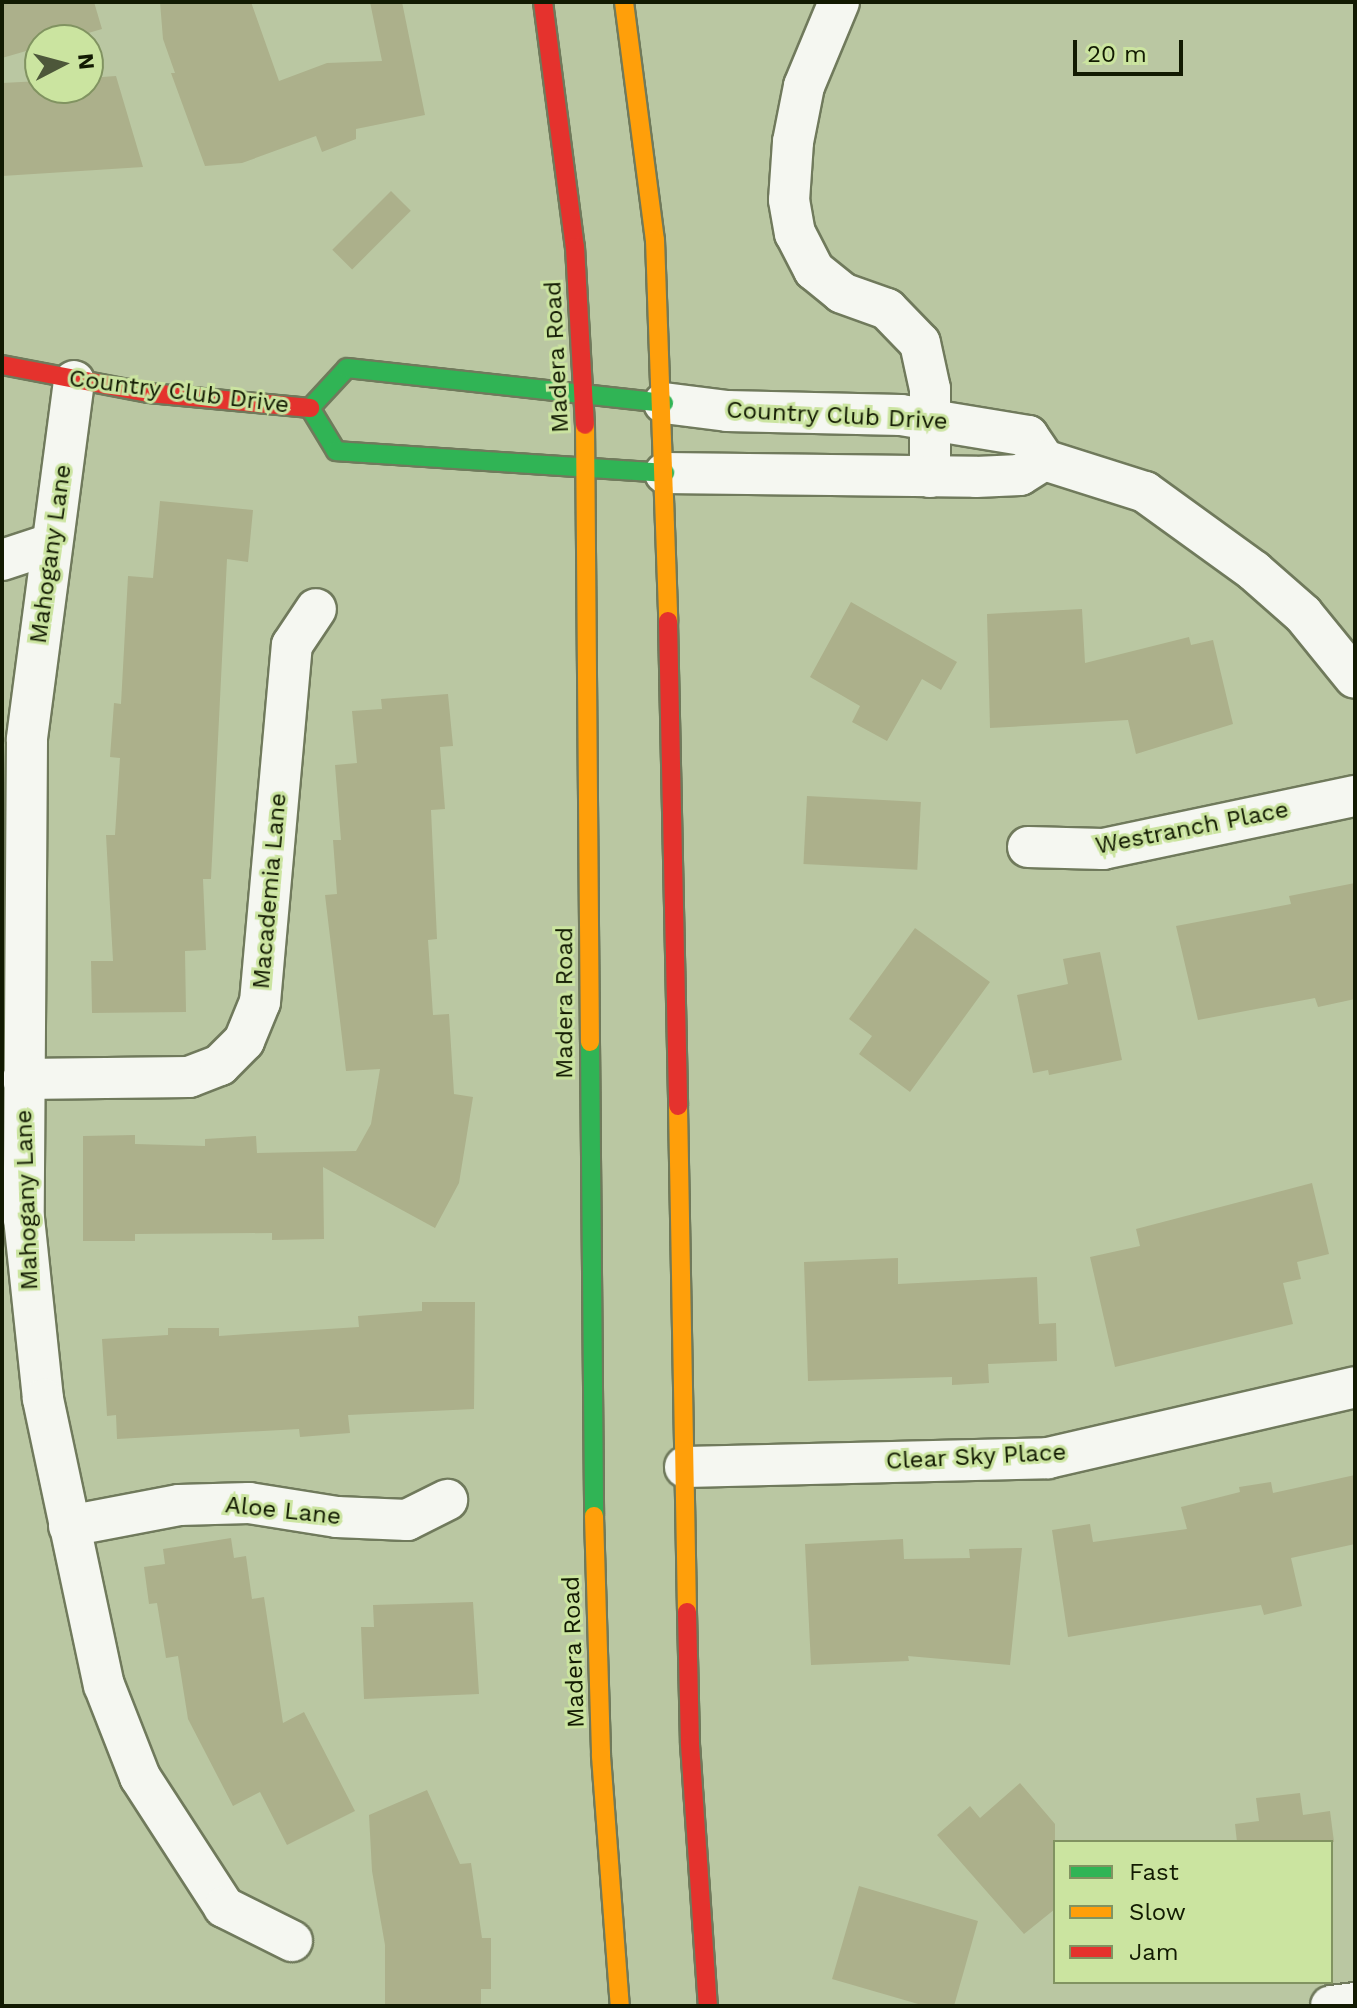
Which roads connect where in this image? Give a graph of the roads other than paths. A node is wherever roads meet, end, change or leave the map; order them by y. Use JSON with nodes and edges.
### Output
{"nodes":[{"id":1,"x":543,"y":2,"type":"edge"},
{"id":2,"x":624,"y":2,"type":"edge"},
{"id":3,"x":839,"y":2,"type":"edge"},
{"id":4,"x":2,"y":365,"type":"edge"},
{"id":5,"x":74,"y":381,"type":"junction"},
{"id":6,"x":585,"y":394,"type":"junction"},
{"id":7,"x":664,"y":403,"type":"junction"},
{"id":8,"x":310,"y":408,"type":"junction"},
{"id":9,"x":931,"y":419,"type":"junction"},
{"id":10,"x":1044,"y":460,"type":"junction"},
{"id":11,"x":585,"y":468,"type":"junction"},
{"id":12,"x":665,"y":473,"type":"junction"},
{"id":13,"x":930,"y":477,"type":"junction"},
{"id":14,"x":51,"y":544,"type":"junction"},
{"id":15,"x":2,"y":560,"type":"edge"},
{"id":16,"x":316,"y":609,"type":"dead end"},
{"id":17,"x":1355,"y":678,"type":"edge"},
{"id":18,"x":1355,"y":796,"type":"edge"},
{"id":19,"x":1028,"y":847,"type":"dead end"},
{"id":20,"x":23,"y":1079,"type":"junction"},
{"id":21,"x":1355,"y":1387,"type":"edge"},
{"id":22,"x":685,"y":1467,"type":"junction"},
{"id":23,"x":447,"y":1500,"type":"dead end"},
{"id":24,"x":69,"y":1526,"type":"junction"},
{"id":25,"x":292,"y":1941,"type":"dead end"},
{"id":26,"x":1355,"y":2003,"type":"edge"},
{"id":27,"x":620,"y":2006,"type":"edge"},
{"id":28,"x":708,"y":2006,"type":"edge"},
{"id":29,"x":1331,"y":2006,"type":"edge"}],
"edges":[{"from":1,"to":6,"type":"main road","name":"Madera Road"},
{"from":2,"to":7,"type":"main road"},
{"from":3,"to":9,"type":"street"},
{"from":4,"to":5,"type":"main road","name":"Country Club Drive"},
{"from":5,"to":8,"type":"main road","name":"Country Club Drive"},
{"from":5,"to":14,"type":"street","name":"Mahogany Lane"},
{"from":6,"to":7,"type":"main road"},
{"from":6,"to":8,"type":"main road"},
{"from":6,"to":11,"type":"main road","name":"Madera Road"},
{"from":7,"to":9,"type":"street","name":"Country Club Drive"},
{"from":7,"to":12,"type":"main road"},
{"from":8,"to":11,"type":"main road"},
{"from":9,"to":10,"type":"street","name":"Country Club Drive"},
{"from":9,"to":13,"type":"street"},
{"from":10,"to":13,"type":"street"},
{"from":10,"to":17,"type":"street","name":"Country Club Drive"},
{"from":11,"to":12,"type":"main road"},
{"from":11,"to":27,"type":"main road","name":"Madera Road"},
{"from":12,"to":13,"type":"street"},
{"from":12,"to":22,"type":"main road"},
{"from":14,"to":15,"type":"street"},
{"from":14,"to":20,"type":"street","name":"Mahogany Lane"},
{"from":16,"to":20,"type":"street","name":"Macademia Lane"},
{"from":18,"to":19,"type":"street","name":"Westranch Place"},
{"from":20,"to":24,"type":"street","name":"Mahogany Lane"},
{"from":21,"to":22,"type":"street","name":"Clear Sky Place"},
{"from":22,"to":28,"type":"main road"},
{"from":23,"to":24,"type":"street","name":"Aloe Lane"},
{"from":24,"to":25,"type":"street","name":"Mahogany Lane"},
{"from":26,"to":29,"type":"street"}]}
